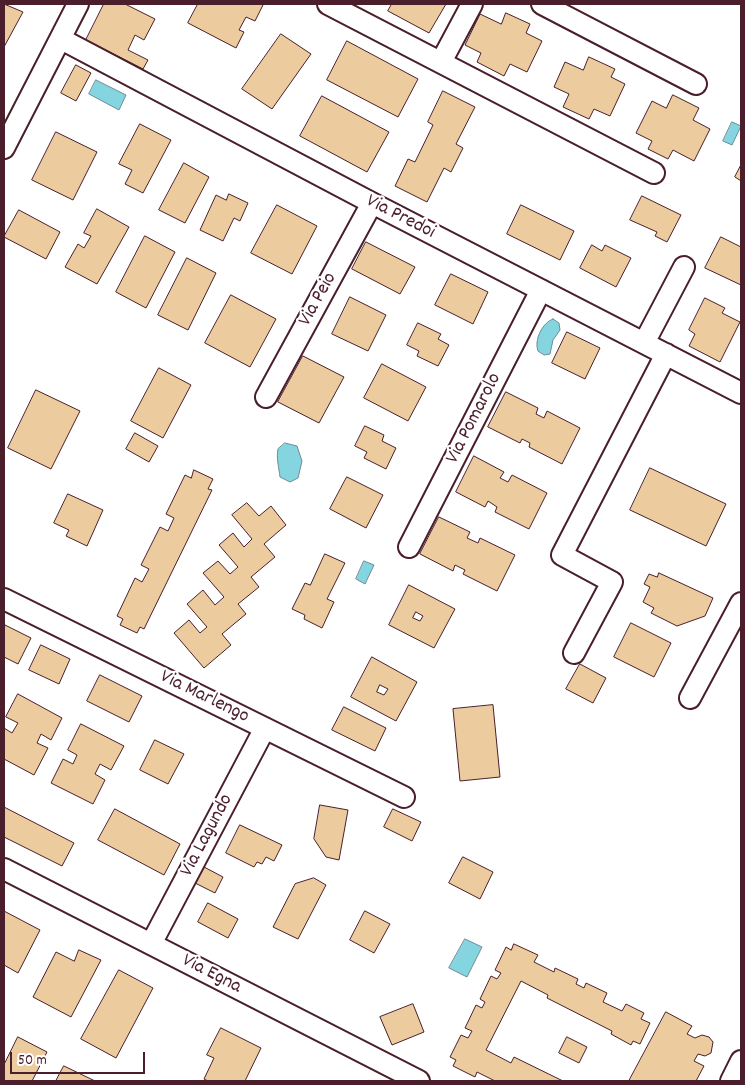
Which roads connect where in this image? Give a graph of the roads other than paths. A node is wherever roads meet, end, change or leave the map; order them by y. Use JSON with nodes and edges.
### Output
{"nodes":[{"id":1,"x":78,"y":4,"type":"edge"},
{"id":2,"x":328,"y":4,"type":"edge"},
{"id":3,"x":472,"y":4,"type":"edge"},
{"id":4,"x":542,"y":4,"type":"edge"},
{"id":5,"x":61,"y":39,"type":"junction"},
{"id":6,"x":441,"y":62,"type":"junction"},
{"id":7,"x":696,"y":84,"type":"dead end"},
{"id":8,"x":4,"y":148,"type":"edge"},
{"id":9,"x":654,"y":173,"type":"dead end"},
{"id":10,"x":372,"y":204,"type":"junction"},
{"id":11,"x":684,"y":267,"type":"dead end"},
{"id":12,"x":541,"y":290,"type":"junction"},
{"id":13,"x":644,"y":343,"type":"junction"},
{"id":14,"x":666,"y":354,"type":"junction"},
{"id":15,"x":741,"y":393,"type":"edge"},
{"id":16,"x":266,"y":398,"type":"dead end"},
{"id":17,"x":409,"y":547,"type":"dead end"},
{"id":18,"x":4,"y":599,"type":"edge"},
{"id":19,"x":741,"y":603,"type":"edge"},
{"id":20,"x":574,"y":653,"type":"dead end"},
{"id":21,"x":690,"y":698,"type":"dead end"},
{"id":22,"x":265,"y":728,"type":"junction"},
{"id":23,"x":404,"y":797,"type":"dead end"},
{"id":24,"x":4,"y":869,"type":"edge"},
{"id":25,"x":150,"y":944,"type":"junction"},
{"id":26,"x":741,"y":1062,"type":"edge"},
{"id":27,"x":419,"y":1081,"type":"edge"},
{"id":28,"x":731,"y":1081,"type":"edge"}],
"edges":[{"from":1,"to":5,"type":"street"},
{"from":2,"to":6,"type":"street"},
{"from":3,"to":6,"type":"street"},
{"from":4,"to":7,"type":"street"},
{"from":5,"to":8,"type":"street"},
{"from":5,"to":10,"type":"street","name":"Via Predoi"},
{"from":6,"to":9,"type":"street"},
{"from":10,"to":12,"type":"street","name":"Via Predoi"},
{"from":10,"to":16,"type":"street","name":"Via Peio"},
{"from":11,"to":13,"type":"street"},
{"from":12,"to":13,"type":"street","name":"Via Predoi"},
{"from":12,"to":17,"type":"street","name":"Via Pomarolo"},
{"from":13,"to":14,"type":"street","name":"Via Predoi"},
{"from":14,"to":15,"type":"street","name":"Via Predoi"},
{"from":14,"to":20,"type":"street"},
{"from":18,"to":22,"type":"street","name":"Via Marlengo"},
{"from":19,"to":21,"type":"street"},
{"from":22,"to":23,"type":"street","name":"Via Marlengo"},
{"from":22,"to":25,"type":"street","name":"Via Lagundo"},
{"from":24,"to":25,"type":"street","name":"Via Egna"},
{"from":25,"to":27,"type":"street","name":"Via Egna"},
{"from":26,"to":28,"type":"street"}]}
